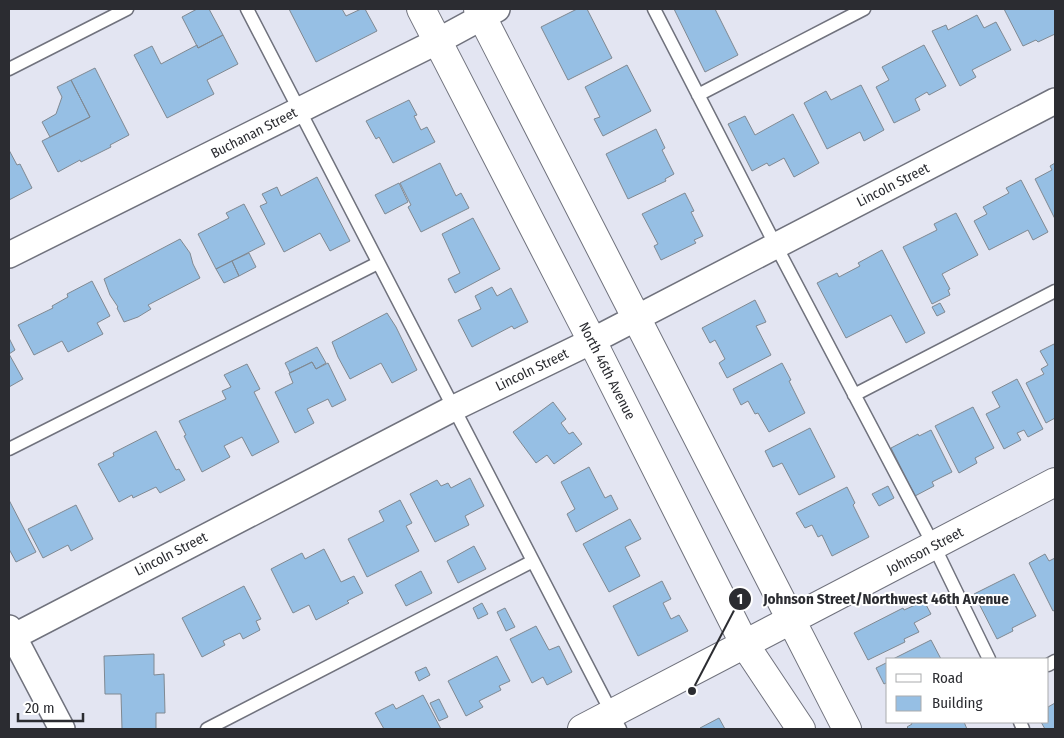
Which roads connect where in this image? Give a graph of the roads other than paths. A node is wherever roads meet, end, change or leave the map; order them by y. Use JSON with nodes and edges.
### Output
{"nodes":[{"id":1,"x":128,"y":9,"type":"edge"},
{"id":2,"x":247,"y":9,"type":"edge"},
{"id":3,"x":421,"y":9,"type":"edge"},
{"id":4,"x":654,"y":9,"type":"edge"},
{"id":5,"x":864,"y":9,"type":"edge"},
{"id":6,"x":486,"y":11,"type":"edge"},
{"id":7,"x":438,"y":41,"type":"junction"},
{"id":8,"x":9,"y":69,"type":"edge"},
{"id":9,"x":698,"y":95,"type":"junction"},
{"id":10,"x":1055,"y":101,"type":"edge"},
{"id":11,"x":299,"y":110,"type":"junction"},
{"id":12,"x":776,"y":246,"type":"junction"},
{"id":13,"x":9,"y":255,"type":"edge"},
{"id":14,"x":378,"y":263,"type":"junction"},
{"id":15,"x":1055,"y":291,"type":"edge"},
{"id":16,"x":637,"y":317,"type":"junction"},
{"id":17,"x":592,"y":341,"type":"junction"},
{"id":18,"x":854,"y":395,"type":"junction"},
{"id":19,"x":454,"y":408,"type":"junction"},
{"id":20,"x":9,"y":449,"type":"edge"},
{"id":21,"x":1055,"y":482,"type":"edge"},
{"id":22,"x":934,"y":546,"type":"junction"},
{"id":23,"x":533,"y":561,"type":"junction"},
{"id":24,"x":791,"y":621,"type":"junction"},
{"id":25,"x":10,"y":634,"type":"edge"},
{"id":26,"x":745,"y":645,"type":"junction"},
{"id":27,"x":989,"y":658,"type":"edge"},
{"id":28,"x":616,"y":722,"type":"edge"},
{"id":29,"x":62,"y":729,"type":"edge"},
{"id":30,"x":208,"y":729,"type":"edge"},
{"id":31,"x":582,"y":729,"type":"edge"},
{"id":32,"x":801,"y":729,"type":"edge"},
{"id":33,"x":847,"y":729,"type":"edge"}],
"edges":[{"from":1,"to":8,"type":"lane"},
{"from":2,"to":11,"type":"lane"},
{"from":3,"to":7,"type":"street","name":"North 46th Avenue"},
{"from":4,"to":9,"type":"lane"},
{"from":5,"to":9,"type":"lane"},
{"from":6,"to":7,"type":"street","name":"Buchanan Street"},
{"from":6,"to":16,"type":"street"},
{"from":7,"to":11,"type":"street","name":"Buchanan Street"},
{"from":7,"to":17,"type":"street","name":"North 46th Avenue"},
{"from":9,"to":12,"type":"lane"},
{"from":10,"to":12,"type":"street","name":"Lincoln Street"},
{"from":11,"to":13,"type":"street","name":"Buchanan Street"},
{"from":11,"to":14,"type":"lane"},
{"from":12,"to":16,"type":"street","name":"Lincoln Street"},
{"from":12,"to":18,"type":"lane"},
{"from":14,"to":19,"type":"lane"},
{"from":14,"to":20,"type":"lane"},
{"from":15,"to":18,"type":"lane"},
{"from":16,"to":17,"type":"street","name":"Lincoln Street"},
{"from":16,"to":24,"type":"street"},
{"from":17,"to":19,"type":"street","name":"Lincoln Street"},
{"from":17,"to":26,"type":"street","name":"North 46th Avenue"},
{"from":18,"to":22,"type":"lane"},
{"from":19,"to":23,"type":"lane"},
{"from":19,"to":25,"type":"street","name":"Lincoln Street"},
{"from":21,"to":22,"type":"street","name":"Johnson Street"},
{"from":22,"to":24,"type":"street","name":"Johnson Street"},
{"from":22,"to":27,"type":"lane"},
{"from":23,"to":28,"type":"lane"},
{"from":23,"to":30,"type":"lane"},
{"from":24,"to":26,"type":"street","name":"Johnson Street"},
{"from":24,"to":33,"type":"street"},
{"from":25,"to":29,"type":"street"},
{"from":26,"to":28,"type":"street","name":"Johnson Street"},
{"from":26,"to":32,"type":"street","name":"North 46th Avenue"},
{"from":28,"to":31,"type":"street","name":"Johnson Street"}]}
